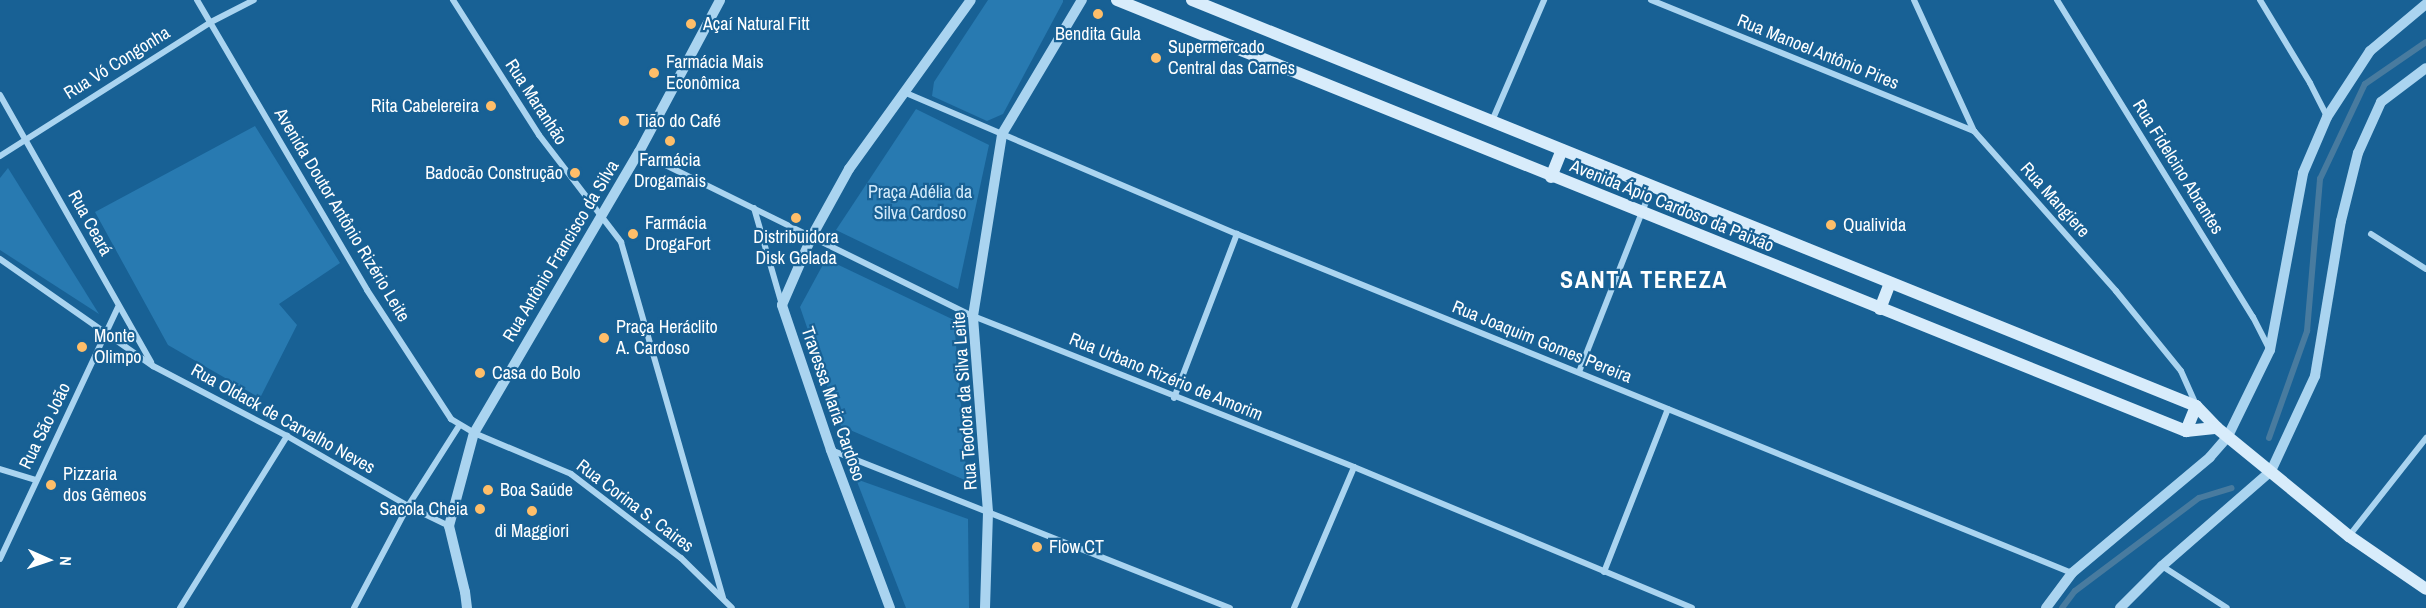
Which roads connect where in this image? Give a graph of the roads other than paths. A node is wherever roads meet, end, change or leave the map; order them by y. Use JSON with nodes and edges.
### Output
{"nodes":[{"id":1,"x":197,"y":0,"type":"edge"},
{"id":2,"x":254,"y":0,"type":"edge"},
{"id":3,"x":453,"y":0,"type":"edge"},
{"id":4,"x":970,"y":0,"type":"edge"},
{"id":5,"x":1082,"y":0,"type":"edge"},
{"id":6,"x":1117,"y":0,"type":"edge"},
{"id":7,"x":1192,"y":0,"type":"edge"},
{"id":8,"x":1544,"y":0,"type":"edge"},
{"id":9,"x":1651,"y":0,"type":"edge"},
{"id":10,"x":1914,"y":0,"type":"edge"},
{"id":11,"x":2057,"y":0,"type":"edge"},
{"id":12,"x":2260,"y":0,"type":"edge"},
{"id":13,"x":715,"y":3,"type":"edge"},
{"id":14,"x":2426,"y":4,"type":"edge"},
{"id":15,"x":211,"y":22,"type":"junction"},
{"id":16,"x":2426,"y":68,"type":"edge"},
{"id":17,"x":906,"y":93,"type":"junction"},
{"id":18,"x":0,"y":95,"type":"edge"},
{"id":19,"x":2327,"y":117,"type":"junction"},
{"id":20,"x":1492,"y":122,"type":"junction"},
{"id":21,"x":1974,"y":131,"type":"junction"},
{"id":22,"x":1002,"y":134,"type":"junction"},
{"id":23,"x":26,"y":138,"type":"junction"},
{"id":24,"x":1562,"y":150,"type":"junction"},
{"id":25,"x":639,"y":152,"type":"junction"},
{"id":26,"x":0,"y":156,"type":"edge"},
{"id":27,"x":1551,"y":177,"type":"junction"},
{"id":28,"x":1652,"y":186,"type":"junction"},
{"id":29,"x":754,"y":208,"type":"junction"},
{"id":30,"x":1641,"y":213,"type":"junction"},
{"id":31,"x":599,"y":217,"type":"junction"},
{"id":32,"x":1237,"y":234,"type":"junction"},
{"id":33,"x":2371,"y":234,"type":"dead end"},
{"id":34,"x":812,"y":236,"type":"junction"},
{"id":35,"x":0,"y":258,"type":"edge"},
{"id":36,"x":2426,"y":269,"type":"edge"},
{"id":37,"x":1890,"y":283,"type":"junction"},
{"id":38,"x":782,"y":305,"type":"junction"},
{"id":39,"x":118,"y":307,"type":"junction"},
{"id":40,"x":1880,"y":309,"type":"junction"},
{"id":41,"x":973,"y":316,"type":"junction"},
{"id":42,"x":106,"y":332,"type":"junction"},
{"id":43,"x":2270,"y":350,"type":"junction"},
{"id":44,"x":153,"y":366,"type":"junction"},
{"id":45,"x":1579,"y":372,"type":"junction"},
{"id":46,"x":1174,"y":398,"type":"junction"},
{"id":47,"x":2196,"y":406,"type":"junction"},
{"id":48,"x":1668,"y":409,"type":"junction"},
{"id":49,"x":459,"y":426,"type":"junction"},
{"id":50,"x":2217,"y":428,"type":"junction"},
{"id":51,"x":2186,"y":432,"type":"junction"},
{"id":52,"x":474,"y":433,"type":"junction"},
{"id":53,"x":287,"y":436,"type":"junction"},
{"id":54,"x":2228,"y":436,"type":"junction"},
{"id":55,"x":2426,"y":438,"type":"edge"},
{"id":56,"x":831,"y":450,"type":"junction"},
{"id":57,"x":1354,"y":467,"type":"junction"},
{"id":58,"x":0,"y":469,"type":"edge"},
{"id":59,"x":2271,"y":471,"type":"junction"},
{"id":60,"x":35,"y":480,"type":"junction"},
{"id":61,"x":408,"y":506,"type":"junction"},
{"id":62,"x":988,"y":512,"type":"junction"},
{"id":63,"x":449,"y":526,"type":"junction"},
{"id":64,"x":2349,"y":536,"type":"junction"},
{"id":65,"x":0,"y":559,"type":"edge"},
{"id":66,"x":2162,"y":566,"type":"junction"},
{"id":67,"x":1604,"y":572,"type":"junction"},
{"id":68,"x":2072,"y":573,"type":"junction"},
{"id":69,"x":2426,"y":590,"type":"edge"},
{"id":70,"x":724,"y":599,"type":"junction"},
{"id":71,"x":180,"y":608,"type":"edge"},
{"id":72,"x":354,"y":608,"type":"edge"},
{"id":73,"x":466,"y":608,"type":"edge"},
{"id":74,"x":732,"y":608,"type":"edge"},
{"id":75,"x":890,"y":608,"type":"edge"},
{"id":76,"x":985,"y":608,"type":"edge"},
{"id":77,"x":1230,"y":608,"type":"edge"},
{"id":78,"x":1294,"y":608,"type":"edge"},
{"id":79,"x":1692,"y":608,"type":"edge"},
{"id":80,"x":2046,"y":608,"type":"edge"},
{"id":81,"x":2120,"y":608,"type":"edge"},
{"id":82,"x":2227,"y":608,"type":"edge"}],
"edges":[{"from":1,"to":15,"type":"street","name":"Avenida Doutor Antônio Rizério Leite"},
{"from":2,"to":15,"type":"street","name":"Rua Vó Congonha"},
{"from":3,"to":31,"type":"street","name":"Rua Maranhão"},
{"from":4,"to":17,"type":"street"},
{"from":5,"to":22,"type":"street","name":"Rua Teodora da Silva Leite"},
{"from":6,"to":27,"type":"main road","name":"Avenida Ápio Cardoso da Paixão"},
{"from":7,"to":20,"type":"main road","name":"Avenida Ápio Cardoso da Paixão"},
{"from":8,"to":20,"type":"street"},
{"from":9,"to":21,"type":"street","name":"Rua Manoel Antônio Pires"},
{"from":10,"to":21,"type":"street","name":"Rua Mangiere"},
{"from":11,"to":43,"type":"street","name":"Rua Fidelcino Abrantes"},
{"from":12,"to":19,"type":"street"},
{"from":13,"to":25,"type":"street","name":"Rua Antônio Francisco da Silva"},
{"from":14,"to":19,"type":"street"},
{"from":15,"to":23,"type":"street","name":"Rua Vó Congonha"},
{"from":15,"to":49,"type":"street","name":"Avenida Doutor Antônio Rizério Leite"},
{"from":16,"to":59,"type":"street"},
{"from":17,"to":22,"type":"street","name":"Rua Joaquim Gomes Pereira"},
{"from":17,"to":34,"type":"street"},
{"from":18,"to":23,"type":"street","name":"Rua Ceará"},
{"from":19,"to":43,"type":"street"},
{"from":20,"to":24,"type":"main road","name":"Avenida Ápio Cardoso da Paixão"},
{"from":21,"to":47,"type":"street","name":"Rua Mangiere"},
{"from":22,"to":32,"type":"street","name":"Rua Joaquim Gomes Pereira"},
{"from":22,"to":41,"type":"street","name":"Rua Teodora da Silva Leite"},
{"from":23,"to":26,"type":"street","name":"Rua Vó Congonha"},
{"from":23,"to":39,"type":"street","name":"Rua Ceará"},
{"from":24,"to":27,"type":"main road"},
{"from":24,"to":28,"type":"main road","name":"Avenida Ápio Cardoso da Paixão"},
{"from":25,"to":29,"type":"street","name":"Rua Urbano Rizério de Amorim"},
{"from":25,"to":31,"type":"street","name":"Rua Antônio Francisco da Silva"},
{"from":27,"to":30,"type":"main road","name":"Avenida Ápio Cardoso da Paixão"},
{"from":28,"to":30,"type":"street"},
{"from":28,"to":37,"type":"main road","name":"Avenida Ápio Cardoso da Paixão"},
{"from":29,"to":34,"type":"street","name":"Rua Urbano Rizério de Amorim"},
{"from":29,"to":38,"type":"street","name":"Travessa Maria Cardoso"},
{"from":30,"to":40,"type":"main road","name":"Avenida Ápio Cardoso da Paixão"},
{"from":30,"to":45,"type":"street"},
{"from":31,"to":52,"type":"street","name":"Rua Antônio Francisco da Silva"},
{"from":31,"to":70,"type":"street"},
{"from":32,"to":45,"type":"street","name":"Rua Joaquim Gomes Pereira"},
{"from":32,"to":46,"type":"street"},
{"from":33,"to":36,"type":"street"},
{"from":34,"to":38,"type":"street"},
{"from":34,"to":41,"type":"street","name":"Rua Urbano Rizério de Amorim"},
{"from":35,"to":42,"type":"street","name":"Rua Oldack de Carvalho Neves"},
{"from":37,"to":40,"type":"main road"},
{"from":37,"to":47,"type":"main road","name":"Avenida Ápio Cardoso da Paixão"},
{"from":38,"to":56,"type":"street","name":"Travessa Maria Cardoso"},
{"from":39,"to":42,"type":"street","name":"Rua São João"},
{"from":39,"to":44,"type":"street","name":"Rua Ceará"},
{"from":40,"to":51,"type":"main road","name":"Avenida Ápio Cardoso da Paixão"},
{"from":41,"to":46,"type":"street","name":"Rua Urbano Rizério de Amorim"},
{"from":41,"to":62,"type":"street","name":"Rua Teodora da Silva Leite"},
{"from":42,"to":44,"type":"street","name":"Rua Oldack de Carvalho Neves"},
{"from":42,"to":60,"type":"street","name":"Rua São João"},
{"from":43,"to":54,"type":"street"},
{"from":44,"to":53,"type":"street","name":"Rua Oldack de Carvalho Neves"},
{"from":45,"to":48,"type":"street","name":"Rua Joaquim Gomes Pereira"},
{"from":46,"to":57,"type":"street","name":"Rua Urbano Rizério de Amorim"},
{"from":47,"to":50,"type":"main road","name":"Avenida Ápio Cardoso da Paixão"},
{"from":47,"to":51,"type":"main road"},
{"from":48,"to":67,"type":"street"},
{"from":48,"to":68,"type":"street","name":"Rua Joaquim Gomes Pereira"},
{"from":49,"to":52,"type":"street","name":"Avenida Doutor Antônio Rizério Leite"},
{"from":49,"to":61,"type":"street"},
{"from":50,"to":51,"type":"main road","name":"Avenida Ápio Cardoso da Paixão"},
{"from":50,"to":54,"type":"main road","name":"Avenida Ápio Cardoso da Paixão"},
{"from":52,"to":63,"type":"street","name":"Rua Antônio Francisco da Silva"},
{"from":52,"to":70,"type":"street","name":"Rua Corina S. Caires"},
{"from":53,"to":61,"type":"street","name":"Rua Oldack de Carvalho Neves"},
{"from":53,"to":71,"type":"street"},
{"from":54,"to":59,"type":"main road","name":"Avenida Ápio Cardoso da Paixão"},
{"from":54,"to":68,"type":"street"},
{"from":55,"to":64,"type":"street"},
{"from":56,"to":62,"type":"street"},
{"from":56,"to":75,"type":"street","name":"Travessa Maria Cardoso"},
{"from":57,"to":67,"type":"street","name":"Rua Urbano Rizério de Amorim"},
{"from":57,"to":78,"type":"street"},
{"from":58,"to":60,"type":"street"},
{"from":59,"to":64,"type":"main road","name":"Avenida Ápio Cardoso da Paixão"},
{"from":59,"to":66,"type":"street"},
{"from":60,"to":65,"type":"street","name":"Rua São João"},
{"from":61,"to":63,"type":"street","name":"Rua Oldack de Carvalho Neves"},
{"from":61,"to":72,"type":"street"},
{"from":62,"to":76,"type":"street","name":"Rua Teodora da Silva Leite"},
{"from":62,"to":77,"type":"street"},
{"from":63,"to":73,"type":"street"},
{"from":64,"to":69,"type":"main road","name":"Avenida Ápio Cardoso da Paixão"},
{"from":66,"to":81,"type":"street"},
{"from":66,"to":82,"type":"street"},
{"from":67,"to":79,"type":"street","name":"Rua Urbano Rizério de Amorim"},
{"from":68,"to":80,"type":"street"},
{"from":70,"to":74,"type":"street","name":"Rua Corina S. Caires"}]}
